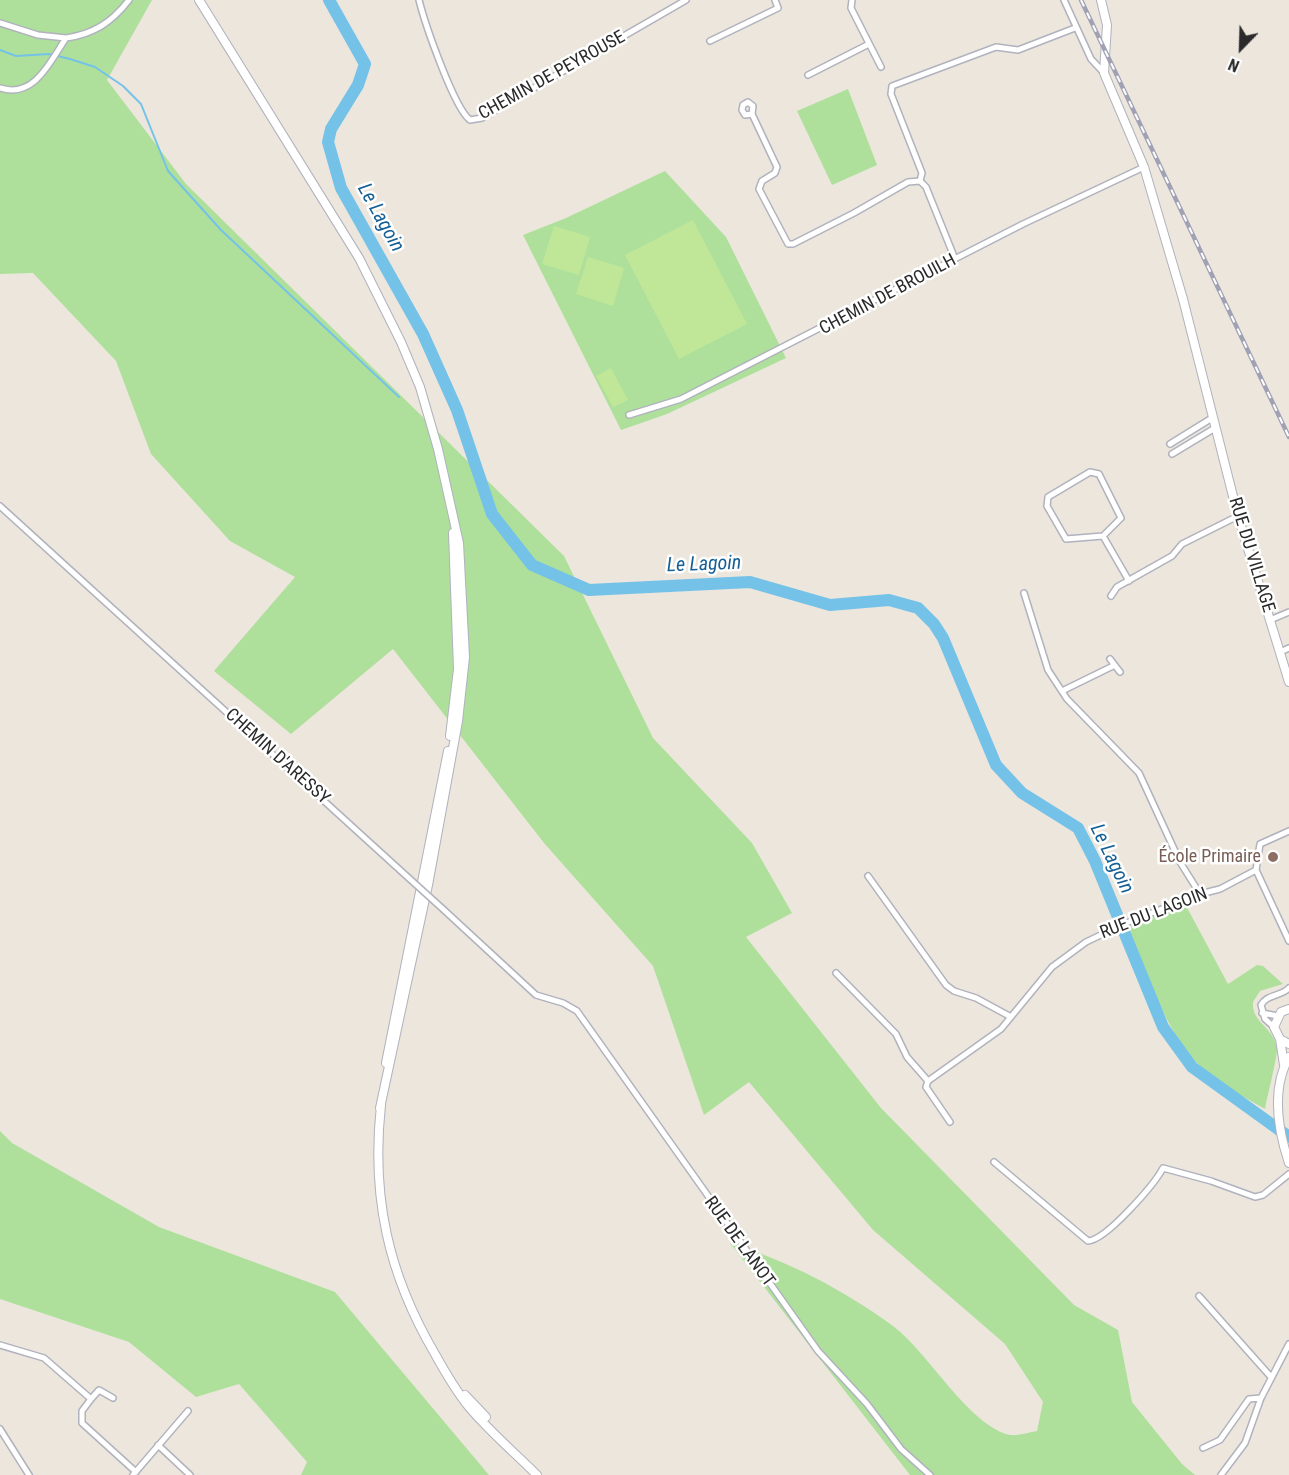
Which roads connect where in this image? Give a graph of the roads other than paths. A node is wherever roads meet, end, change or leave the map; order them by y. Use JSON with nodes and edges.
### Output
{"nodes":[{"id":1,"x":129,"y":0,"type":"edge"},
{"id":2,"x":193,"y":0,"type":"edge"},
{"id":3,"x":199,"y":0,"type":"edge"},
{"id":4,"x":419,"y":0,"type":"edge"},
{"id":5,"x":686,"y":0,"type":"edge"},
{"id":6,"x":775,"y":0,"type":"edge"},
{"id":7,"x":852,"y":0,"type":"edge"},
{"id":8,"x":1064,"y":0,"type":"edge"},
{"id":9,"x":1101,"y":0,"type":"edge"},
{"id":10,"x":207,"y":16,"type":"junction"},
{"id":11,"x":0,"y":23,"type":"edge"},
{"id":12,"x":1075,"y":28,"type":"junction"},
{"id":13,"x":66,"y":38,"type":"junction"},
{"id":14,"x":710,"y":41,"type":"dead end"},
{"id":15,"x":869,"y":44,"type":"junction"},
{"id":16,"x":881,"y":67,"type":"dead end"},
{"id":17,"x":1104,"y":73,"type":"junction"},
{"id":18,"x":808,"y":75,"type":"dead end"},
{"id":19,"x":0,"y":88,"type":"edge"},
{"id":20,"x":752,"y":114,"type":"dead end"},
{"id":21,"x":1144,"y":167,"type":"junction"},
{"id":22,"x":920,"y":181,"type":"junction"},
{"id":23,"x":955,"y":259,"type":"junction"},
{"id":24,"x":629,"y":416,"type":"dead end"},
{"id":25,"x":1212,"y":418,"type":"junction"},
{"id":26,"x":1215,"y":429,"type":"junction"},
{"id":27,"x":1170,"y":444,"type":"dead end"},
{"id":28,"x":1172,"y":454,"type":"dead end"},
{"id":29,"x":0,"y":506,"type":"edge"},
{"id":30,"x":1238,"y":516,"type":"junction"},
{"id":31,"x":1103,"y":536,"type":"junction"},
{"id":32,"x":1128,"y":581,"type":"junction"},
{"id":33,"x":1024,"y":593,"type":"dead end"},
{"id":34,"x":1111,"y":596,"type":"dead end"},
{"id":35,"x":1289,"y":612,"type":"edge"},
{"id":36,"x":1270,"y":620,"type":"junction"},
{"id":37,"x":1289,"y":648,"type":"edge"},
{"id":38,"x":1280,"y":652,"type":"junction"},
{"id":39,"x":1110,"y":659,"type":"dead end"},
{"id":40,"x":1113,"y":666,"type":"junction"},
{"id":41,"x":1120,"y":672,"type":"dead end"},
{"id":42,"x":1289,"y":682,"type":"edge"},
{"id":43,"x":1062,"y":691,"type":"junction"},
{"id":44,"x":1289,"y":831,"type":"edge"},
{"id":45,"x":1257,"y":870,"type":"junction"},
{"id":46,"x":868,"y":876,"type":"dead end"},
{"id":47,"x":1200,"y":894,"type":"junction"},
{"id":48,"x":1289,"y":942,"type":"edge"},
{"id":49,"x":836,"y":973,"type":"dead end"},
{"id":50,"x":1289,"y":988,"type":"edge"},
{"id":51,"x":557,"y":1001,"type":"joint"},
{"id":52,"x":1288,"y":1008,"type":"edge"},
{"id":53,"x":1261,"y":1012,"type":"junction"},
{"id":54,"x":1278,"y":1016,"type":"junction"},
{"id":55,"x":1011,"y":1017,"type":"junction"},
{"id":56,"x":1274,"y":1027,"type":"junction"},
{"id":57,"x":1280,"y":1039,"type":"junction"},
{"id":58,"x":1289,"y":1044,"type":"edge"},
{"id":59,"x":1289,"y":1057,"type":"edge"},
{"id":60,"x":1284,"y":1065,"type":"junction"},
{"id":61,"x":928,"y":1081,"type":"junction"},
{"id":62,"x":950,"y":1122,"type":"dead end"},
{"id":63,"x":994,"y":1162,"type":"dead end"},
{"id":64,"x":1289,"y":1162,"type":"edge"},
{"id":65,"x":1289,"y":1174,"type":"edge"},
{"id":66,"x":1199,"y":1296,"type":"dead end"},
{"id":67,"x":0,"y":1345,"type":"edge"},
{"id":68,"x":1288,"y":1348,"type":"edge"},
{"id":69,"x":447,"y":1376,"type":"junction"},
{"id":70,"x":1271,"y":1377,"type":"junction"},
{"id":71,"x":113,"y":1398,"type":"dead end"},
{"id":72,"x":1261,"y":1398,"type":"junction"},
{"id":73,"x":92,"y":1399,"type":"junction"},
{"id":74,"x":188,"y":1411,"type":"dead end"},
{"id":75,"x":0,"y":1430,"type":"edge"},
{"id":76,"x":158,"y":1445,"type":"junction"},
{"id":77,"x":1203,"y":1448,"type":"dead end"},
{"id":78,"x":134,"y":1473,"type":"edge"},
{"id":79,"x":29,"y":1475,"type":"edge"},
{"id":80,"x":190,"y":1475,"type":"edge"},
{"id":81,"x":537,"y":1475,"type":"edge"},
{"id":82,"x":544,"y":1475,"type":"edge"},
{"id":83,"x":930,"y":1475,"type":"edge"},
{"id":84,"x":1221,"y":1475,"type":"edge"}],
"edges":[{"from":1,"to":13,"type":"street"},
{"from":2,"to":10,"type":"main road"},
{"from":3,"to":10,"type":"main road"},
{"from":4,"to":5,"type":"street","name":"CHEMIN DE PEYROUSE"},
{"from":6,"to":14,"type":"street"},
{"from":7,"to":15,"type":"street"},
{"from":8,"to":12,"type":"street"},
{"from":9,"to":17,"type":"main road"},
{"from":10,"to":69,"type":"main road"},
{"from":11,"to":13,"type":"street"},
{"from":12,"to":17,"type":"street"},
{"from":12,"to":22,"type":"street"},
{"from":13,"to":19,"type":"street"},
{"from":15,"to":16,"type":"street"},
{"from":15,"to":18,"type":"street"},
{"from":17,"to":21,"type":"main road","name":"RUE DU VILLAGE"},
{"from":20,"to":22,"type":"street"},
{"from":21,"to":23,"type":"street","name":"CHEMIN DE BROUILH"},
{"from":21,"to":25,"type":"main road","name":"RUE DU VILLAGE"},
{"from":22,"to":23,"type":"street"},
{"from":23,"to":24,"type":"street","name":"CHEMIN DE BROUILH"},
{"from":25,"to":26,"type":"main road","name":"RUE DU VILLAGE"},
{"from":25,"to":27,"type":"street"},
{"from":26,"to":28,"type":"street"},
{"from":26,"to":30,"type":"main road","name":"RUE DU VILLAGE"},
{"from":29,"to":51,"type":"street","name":"CHEMIN D'ARESSY","bridge":true},
{"from":30,"to":32,"type":"street"},
{"from":30,"to":36,"type":"main road","name":"RUE DU VILLAGE"},
{"from":31,"to":31,"type":"street"},
{"from":31,"to":32,"type":"street"},
{"from":32,"to":34,"type":"street"},
{"from":33,"to":43,"type":"street"},
{"from":35,"to":36,"type":"street"},
{"from":36,"to":38,"type":"main road","name":"RUE DU VILLAGE"},
{"from":37,"to":38,"type":"street"},
{"from":38,"to":42,"type":"main road","name":"RUE DU VILLAGE"},
{"from":39,"to":40,"type":"street"},
{"from":40,"to":41,"type":"street"},
{"from":40,"to":43,"type":"street"},
{"from":43,"to":47,"type":"street"},
{"from":44,"to":45,"type":"street"},
{"from":45,"to":47,"type":"street","name":"RUE DU LAGOIN"},
{"from":45,"to":48,"type":"street"},
{"from":46,"to":55,"type":"street"},
{"from":47,"to":55,"type":"street","name":"RUE DU LAGOIN"},
{"from":49,"to":61,"type":"street"},
{"from":50,"to":53,"type":"street"},
{"from":51,"to":83,"type":"street","name":"RUE DE LANOT"},
{"from":52,"to":54,"type":"main road"},
{"from":53,"to":54,"type":"street"},
{"from":53,"to":56,"type":"street"},
{"from":54,"to":56,"type":"main road"},
{"from":55,"to":61,"type":"street","name":"RUE DU LAGOIN"},
{"from":56,"to":57,"type":"main road"},
{"from":57,"to":58,"type":"main road"},
{"from":57,"to":60,"type":"main road"},
{"from":59,"to":60,"type":"main road"},
{"from":60,"to":64,"type":"main road"},
{"from":61,"to":62,"type":"street"},
{"from":63,"to":65,"type":"street"},
{"from":66,"to":70,"type":"street"},
{"from":67,"to":73,"type":"street"},
{"from":68,"to":70,"type":"street"},
{"from":69,"to":81,"type":"main road"},
{"from":69,"to":82,"type":"main road"},
{"from":70,"to":72,"type":"street"},
{"from":71,"to":73,"type":"street"},
{"from":72,"to":77,"type":"street"},
{"from":72,"to":84,"type":"street"},
{"from":73,"to":78,"type":"street"},
{"from":74,"to":76,"type":"street"},
{"from":75,"to":79,"type":"street"},
{"from":76,"to":78,"type":"street"},
{"from":76,"to":80,"type":"street"}]}
